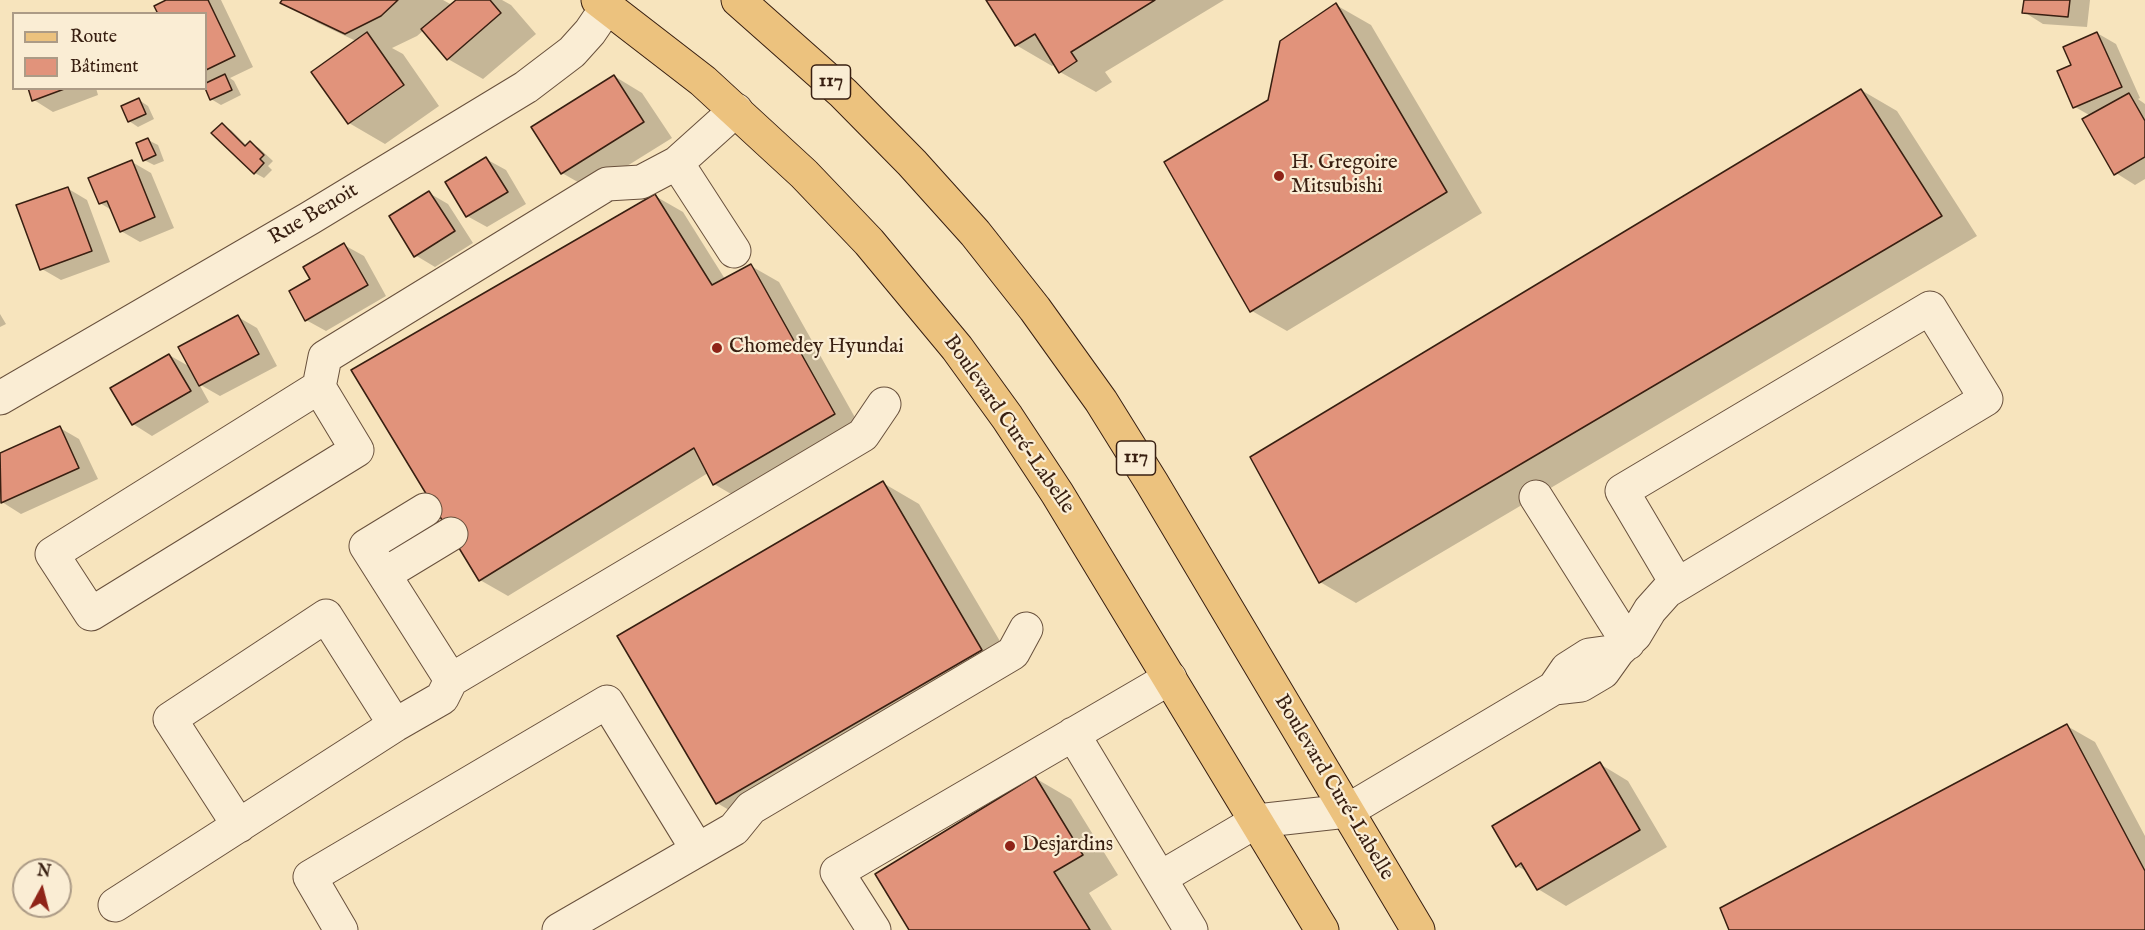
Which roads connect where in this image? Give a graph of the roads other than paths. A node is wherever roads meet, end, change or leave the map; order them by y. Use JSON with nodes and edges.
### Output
{"nodes":[{"id":1,"x":738,"y":0,"type":"edge"},
{"id":2,"x":603,"y":3,"type":"edge"},
{"id":3,"x":736,"y":110,"type":"junction"},
{"id":4,"x":677,"y":163,"type":"junction"},
{"id":5,"x":734,"y":251,"type":"dead end"},
{"id":6,"x":319,"y":387,"type":"junction"},
{"id":7,"x":0,"y":398,"type":"edge"},
{"id":8,"x":884,"y":404,"type":"dead end"},
{"id":9,"x":1536,"y":497,"type":"dead end"},
{"id":10,"x":425,"y":510,"type":"dead end"},
{"id":11,"x":451,"y":534,"type":"dead end"},
{"id":12,"x":385,"y":574,"type":"junction"},
{"id":13,"x":1677,"y":584,"type":"junction"},
{"id":14,"x":1026,"y":629,"type":"dead end"},
{"id":15,"x":1623,"y":647,"type":"junction"},
{"id":16,"x":1170,"y":678,"type":"junction"},
{"id":17,"x":451,"y":680,"type":"junction"},
{"id":18,"x":395,"y":724,"type":"junction"},
{"id":19,"x":1072,"y":734,"type":"junction"},
{"id":20,"x":1347,"y":811,"type":"junction"},
{"id":21,"x":1257,"y":821,"type":"junction"},
{"id":22,"x":239,"y":826,"type":"junction"},
{"id":23,"x":698,"y":849,"type":"junction"},
{"id":24,"x":1160,"y":878,"type":"junction"},
{"id":25,"x":115,"y":905,"type":"dead end"},
{"id":26,"x":341,"y":930,"type":"edge"},
{"id":27,"x":559,"y":930,"type":"edge"},
{"id":28,"x":874,"y":930,"type":"edge"},
{"id":29,"x":1191,"y":930,"type":"edge"},
{"id":30,"x":1322,"y":930,"type":"edge"},
{"id":31,"x":1418,"y":930,"type":"edge"}],
"edges":[{"from":1,"to":20,"type":"main road","name":"Boulevard Curé-Labelle","number":"117"},
{"from":2,"to":3,"type":"main road","name":"Boulevard Curé-Labelle"},
{"from":2,"to":7,"type":"street","name":"Rue Benoit"},
{"from":3,"to":4,"type":"street"},
{"from":3,"to":16,"type":"main road","name":"Boulevard Curé-Labelle"},
{"from":4,"to":5,"type":"street"},
{"from":4,"to":6,"type":"street"},
{"from":6,"to":6,"type":"street"},
{"from":8,"to":17,"type":"street"},
{"from":9,"to":15,"type":"street"},
{"from":10,"to":12,"type":"street"},
{"from":11,"to":12,"type":"street"},
{"from":12,"to":17,"type":"street"},
{"from":13,"to":13,"type":"street"},
{"from":13,"to":15,"type":"street"},
{"from":14,"to":23,"type":"street"},
{"from":15,"to":20,"type":"street"},
{"from":16,"to":19,"type":"street"},
{"from":16,"to":21,"type":"main road","name":"Boulevard Curé-Labelle"},
{"from":17,"to":18,"type":"street"},
{"from":18,"to":22,"type":"street"},
{"from":18,"to":22,"type":"street"},
{"from":19,"to":24,"type":"street"},
{"from":19,"to":28,"type":"street"},
{"from":20,"to":21,"type":"street"},
{"from":20,"to":31,"type":"main road","name":"Boulevard Curé-Labelle","number":"117"},
{"from":21,"to":24,"type":"street"},
{"from":21,"to":30,"type":"main road","name":"Boulevard Curé-Labelle"},
{"from":22,"to":25,"type":"street"},
{"from":23,"to":26,"type":"street"},
{"from":23,"to":27,"type":"street"},
{"from":24,"to":29,"type":"street"}]}
